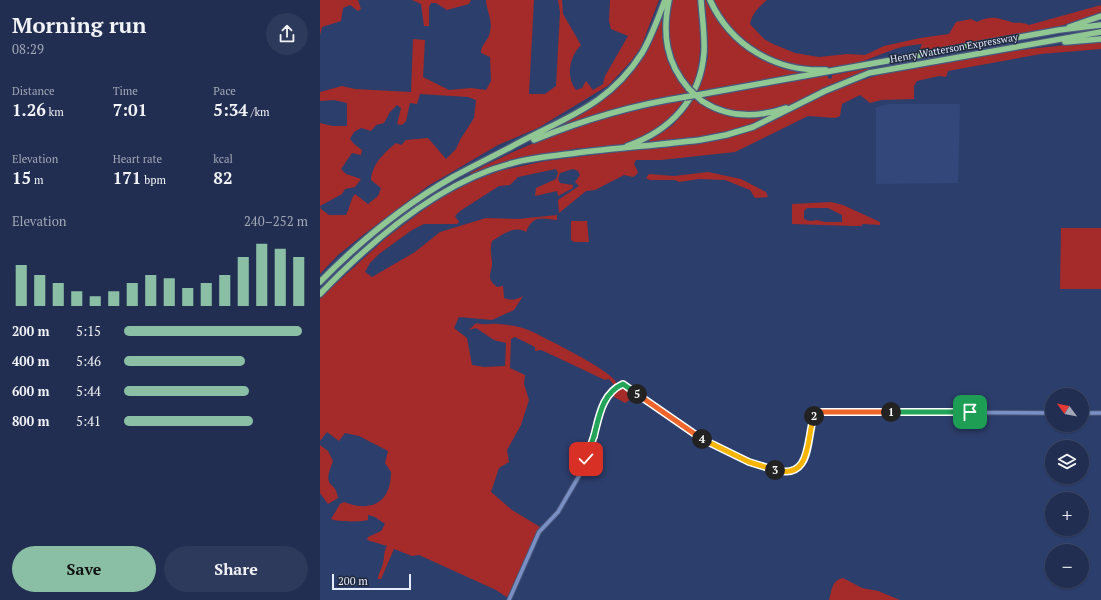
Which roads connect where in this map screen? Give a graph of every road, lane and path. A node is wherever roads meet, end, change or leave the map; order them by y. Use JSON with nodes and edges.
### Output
{"nodes":[{"id":1,"x":665,"y":0,"type":"edge"},
{"id":2,"x":669,"y":0,"type":"edge"},
{"id":3,"x":701,"y":0,"type":"edge"},
{"id":4,"x":710,"y":0,"type":"edge"},
{"id":5,"x":1101,"y":16,"type":"edge"},
{"id":6,"x":1101,"y":25,"type":"edge"},
{"id":7,"x":1059,"y":30,"type":"junction"},
{"id":8,"x":1101,"y":32,"type":"edge"},
{"id":9,"x":1101,"y":39,"type":"edge"},
{"id":10,"x":1045,"y":43,"type":"junction"},
{"id":11,"x":844,"y":69,"type":"junction"},
{"id":12,"x":814,"y":97,"type":"junction"},
{"id":13,"x":622,"y":148,"type":"junction"},
{"id":14,"x":500,"y":153,"type":"junction"},
{"id":15,"x":320,"y":282,"type":"edge"},
{"id":16,"x":320,"y":294,"type":"edge"},
{"id":17,"x":1045,"y":413,"type":"edge"},
{"id":18,"x":1089,"y":413,"type":"edge"},
{"id":19,"x":1101,"y":413,"type":"edge"},
{"id":20,"x":509,"y":600,"type":"edge"}],
"edges":[{"from":1,"to":14,"type":"highway"},
{"from":2,"to":12,"type":"highway","bridge":true},
{"from":3,"to":13,"type":"highway"},
{"from":4,"to":11,"type":"highway"},
{"from":5,"to":7,"type":"highway"},
{"from":6,"to":7,"type":"highway","name":"Henry Watterson Expressway"},
{"from":7,"to":11,"type":"highway","name":"Henry Watterson Expressway"},
{"from":8,"to":10,"type":"highway","name":"Henry Watterson Expressway"},
{"from":9,"to":10,"type":"highway"},
{"from":10,"to":12,"type":"highway","name":"Henry Watterson Expressway"},
{"from":11,"to":14,"type":"highway","bridge":true},
{"from":12,"to":13,"type":"highway"},
{"from":13,"to":16,"type":"highway"},
{"from":14,"to":15,"type":"highway"},
{"from":17,"to":20,"type":"street"},
{"from":18,"to":19,"type":"street"}]}
